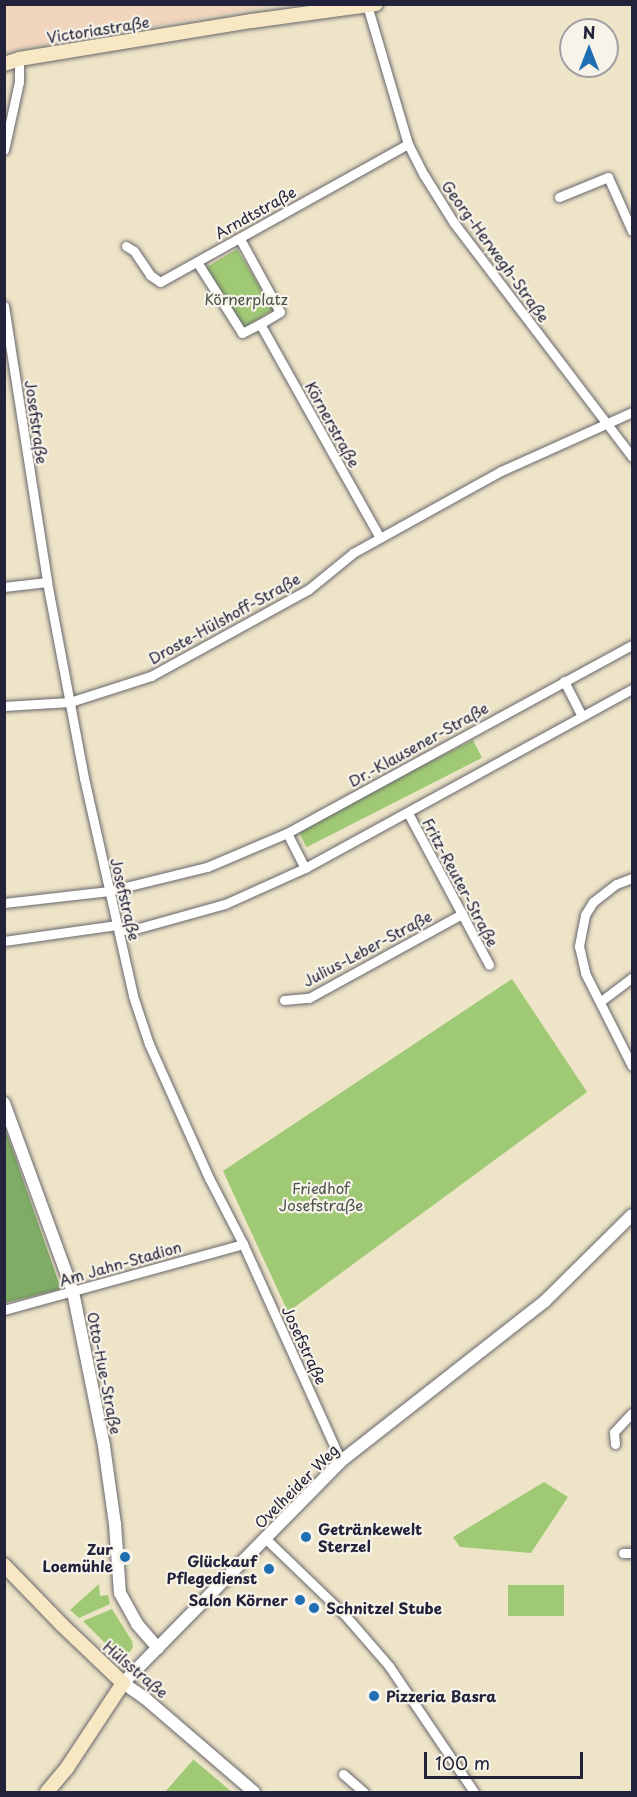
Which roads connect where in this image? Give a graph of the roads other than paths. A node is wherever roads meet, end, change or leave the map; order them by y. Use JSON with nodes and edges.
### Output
{"nodes":[{"id":1,"x":371,"y":5,"type":"edge"},
{"id":2,"x":19,"y":59,"type":"junction"},
{"id":3,"x":4,"y":64,"type":"edge"},
{"id":4,"x":408,"y":144,"type":"junction"},
{"id":5,"x":4,"y":150,"type":"edge"},
{"id":6,"x":559,"y":197,"type":"dead end"},
{"id":7,"x":633,"y":231,"type":"edge"},
{"id":8,"x":240,"y":238,"type":"junction"},
{"id":9,"x":126,"y":246,"type":"dead end"},
{"id":10,"x":196,"y":262,"type":"junction"},
{"id":11,"x":4,"y":306,"type":"edge"},
{"id":12,"x":260,"y":324,"type":"junction"},
{"id":13,"x":633,"y":412,"type":"edge"},
{"id":14,"x":607,"y":425,"type":"junction"},
{"id":15,"x":633,"y":457,"type":"edge"},
{"id":16,"x":380,"y":538,"type":"junction"},
{"id":17,"x":46,"y":582,"type":"junction"},
{"id":18,"x":4,"y":587,"type":"edge"},
{"id":19,"x":633,"y":645,"type":"edge"},
{"id":20,"x":564,"y":681,"type":"junction"},
{"id":21,"x":633,"y":689,"type":"edge"},
{"id":22,"x":70,"y":702,"type":"junction"},
{"id":23,"x":4,"y":706,"type":"edge"},
{"id":24,"x":582,"y":716,"type":"junction"},
{"id":25,"x":408,"y":813,"type":"junction"},
{"id":26,"x":287,"y":833,"type":"junction"},
{"id":27,"x":306,"y":868,"type":"junction"},
{"id":28,"x":633,"y":878,"type":"edge"},
{"id":29,"x":109,"y":891,"type":"junction"},
{"id":30,"x":4,"y":903,"type":"edge"},
{"id":31,"x":462,"y":914,"type":"junction"},
{"id":32,"x":117,"y":925,"type":"junction"},
{"id":33,"x":4,"y":941,"type":"edge"},
{"id":34,"x":489,"y":965,"type":"dead end"},
{"id":35,"x":633,"y":978,"type":"edge"},
{"id":36,"x":284,"y":1000,"type":"dead end"},
{"id":37,"x":601,"y":1001,"type":"junction"},
{"id":38,"x":633,"y":1066,"type":"edge"},
{"id":39,"x":4,"y":1103,"type":"edge"},
{"id":40,"x":633,"y":1215,"type":"edge"},
{"id":41,"x":243,"y":1244,"type":"junction"},
{"id":42,"x":73,"y":1292,"type":"junction"},
{"id":43,"x":4,"y":1310,"type":"edge"},
{"id":44,"x":633,"y":1413,"type":"edge"},
{"id":45,"x":615,"y":1444,"type":"dead end"},
{"id":46,"x":342,"y":1461,"type":"junction"},
{"id":47,"x":266,"y":1539,"type":"junction"},
{"id":48,"x":4,"y":1565,"type":"edge"},
{"id":49,"x":158,"y":1648,"type":"junction"},
{"id":50,"x":123,"y":1683,"type":"junction"},
{"id":51,"x":343,"y":1774,"type":"dead end"},
{"id":52,"x":47,"y":1792,"type":"edge"},
{"id":53,"x":254,"y":1792,"type":"edge"},
{"id":54,"x":364,"y":1792,"type":"edge"},
{"id":55,"x":474,"y":1792,"type":"edge"}],
"edges":[{"from":1,"to":2,"type":"main road","name":"Victoriastraße"},
{"from":1,"to":4,"type":"street","name":"Georg-Herwegh-Straße"},
{"from":2,"to":3,"type":"main road","name":"Victoriastraße"},
{"from":2,"to":5,"type":"street"},
{"from":4,"to":8,"type":"street","name":"Arndtstraße"},
{"from":4,"to":14,"type":"street","name":"Georg-Herwegh-Straße"},
{"from":6,"to":7,"type":"street"},
{"from":8,"to":10,"type":"street","name":"Arndtstraße"},
{"from":8,"to":12,"type":"street"},
{"from":9,"to":10,"type":"street","name":"Arndtstraße"},
{"from":10,"to":12,"type":"street"},
{"from":11,"to":17,"type":"street","name":"Josefstraße"},
{"from":12,"to":16,"type":"street","name":"Körnerstraße"},
{"from":13,"to":14,"type":"street","name":"Droste-Hülshoff-Straße"},
{"from":14,"to":15,"type":"street","name":"Georg-Herwegh-Straße"},
{"from":14,"to":16,"type":"street","name":"Droste-Hülshoff-Straße"},
{"from":16,"to":22,"type":"street","name":"Droste-Hülshoff-Straße"},
{"from":17,"to":18,"type":"street"},
{"from":17,"to":22,"type":"street","name":"Josefstraße"},
{"from":19,"to":20,"type":"street","name":"Dr.-Klausener-Straße"},
{"from":20,"to":24,"type":"street"},
{"from":20,"to":26,"type":"street","name":"Dr.-Klausener-Straße"},
{"from":21,"to":24,"type":"street"},
{"from":22,"to":23,"type":"street","name":"Droste-Hülshoff-Straße"},
{"from":22,"to":29,"type":"street","name":"Josefstraße"},
{"from":24,"to":25,"type":"street"},
{"from":25,"to":27,"type":"street"},
{"from":25,"to":31,"type":"street","name":"Fritz-Reuter-Straße"},
{"from":26,"to":27,"type":"street"},
{"from":26,"to":29,"type":"street","name":"Dr.-Klausener-Straße"},
{"from":27,"to":32,"type":"street"},
{"from":28,"to":37,"type":"street"},
{"from":29,"to":30,"type":"street","name":"Dr.-Klausener-Straße"},
{"from":29,"to":32,"type":"street","name":"Josefstraße"},
{"from":31,"to":34,"type":"street","name":"Fritz-Reuter-Straße"},
{"from":31,"to":36,"type":"street","name":"Julius-Leber-Straße"},
{"from":32,"to":33,"type":"street"},
{"from":32,"to":41,"type":"street","name":"Josefstraße"},
{"from":35,"to":37,"type":"street"},
{"from":37,"to":38,"type":"street"},
{"from":39,"to":42,"type":"street","name":"Otto-Hue-Straße"},
{"from":40,"to":46,"type":"street","name":"Ovelheider Weg"},
{"from":41,"to":42,"type":"street","name":"Am Jahn-Stadion"},
{"from":41,"to":46,"type":"street","name":"Josefstraße"},
{"from":42,"to":43,"type":"street","name":"Am Jahn-Stadion"},
{"from":42,"to":49,"type":"street","name":"Otto-Hue-Straße"},
{"from":44,"to":45,"type":"street"},
{"from":46,"to":47,"type":"street","name":"Ovelheider Weg"},
{"from":47,"to":49,"type":"street","name":"Ovelheider Weg"},
{"from":47,"to":55,"type":"street"},
{"from":48,"to":50,"type":"main road","name":"Hülsstraße"},
{"from":49,"to":50,"type":"street","name":"Ovelheider Weg"},
{"from":50,"to":52,"type":"main road","name":"Ovelheider Weg"},
{"from":50,"to":53,"type":"street","name":"Hülsstraße"},
{"from":51,"to":54,"type":"street"}]}
